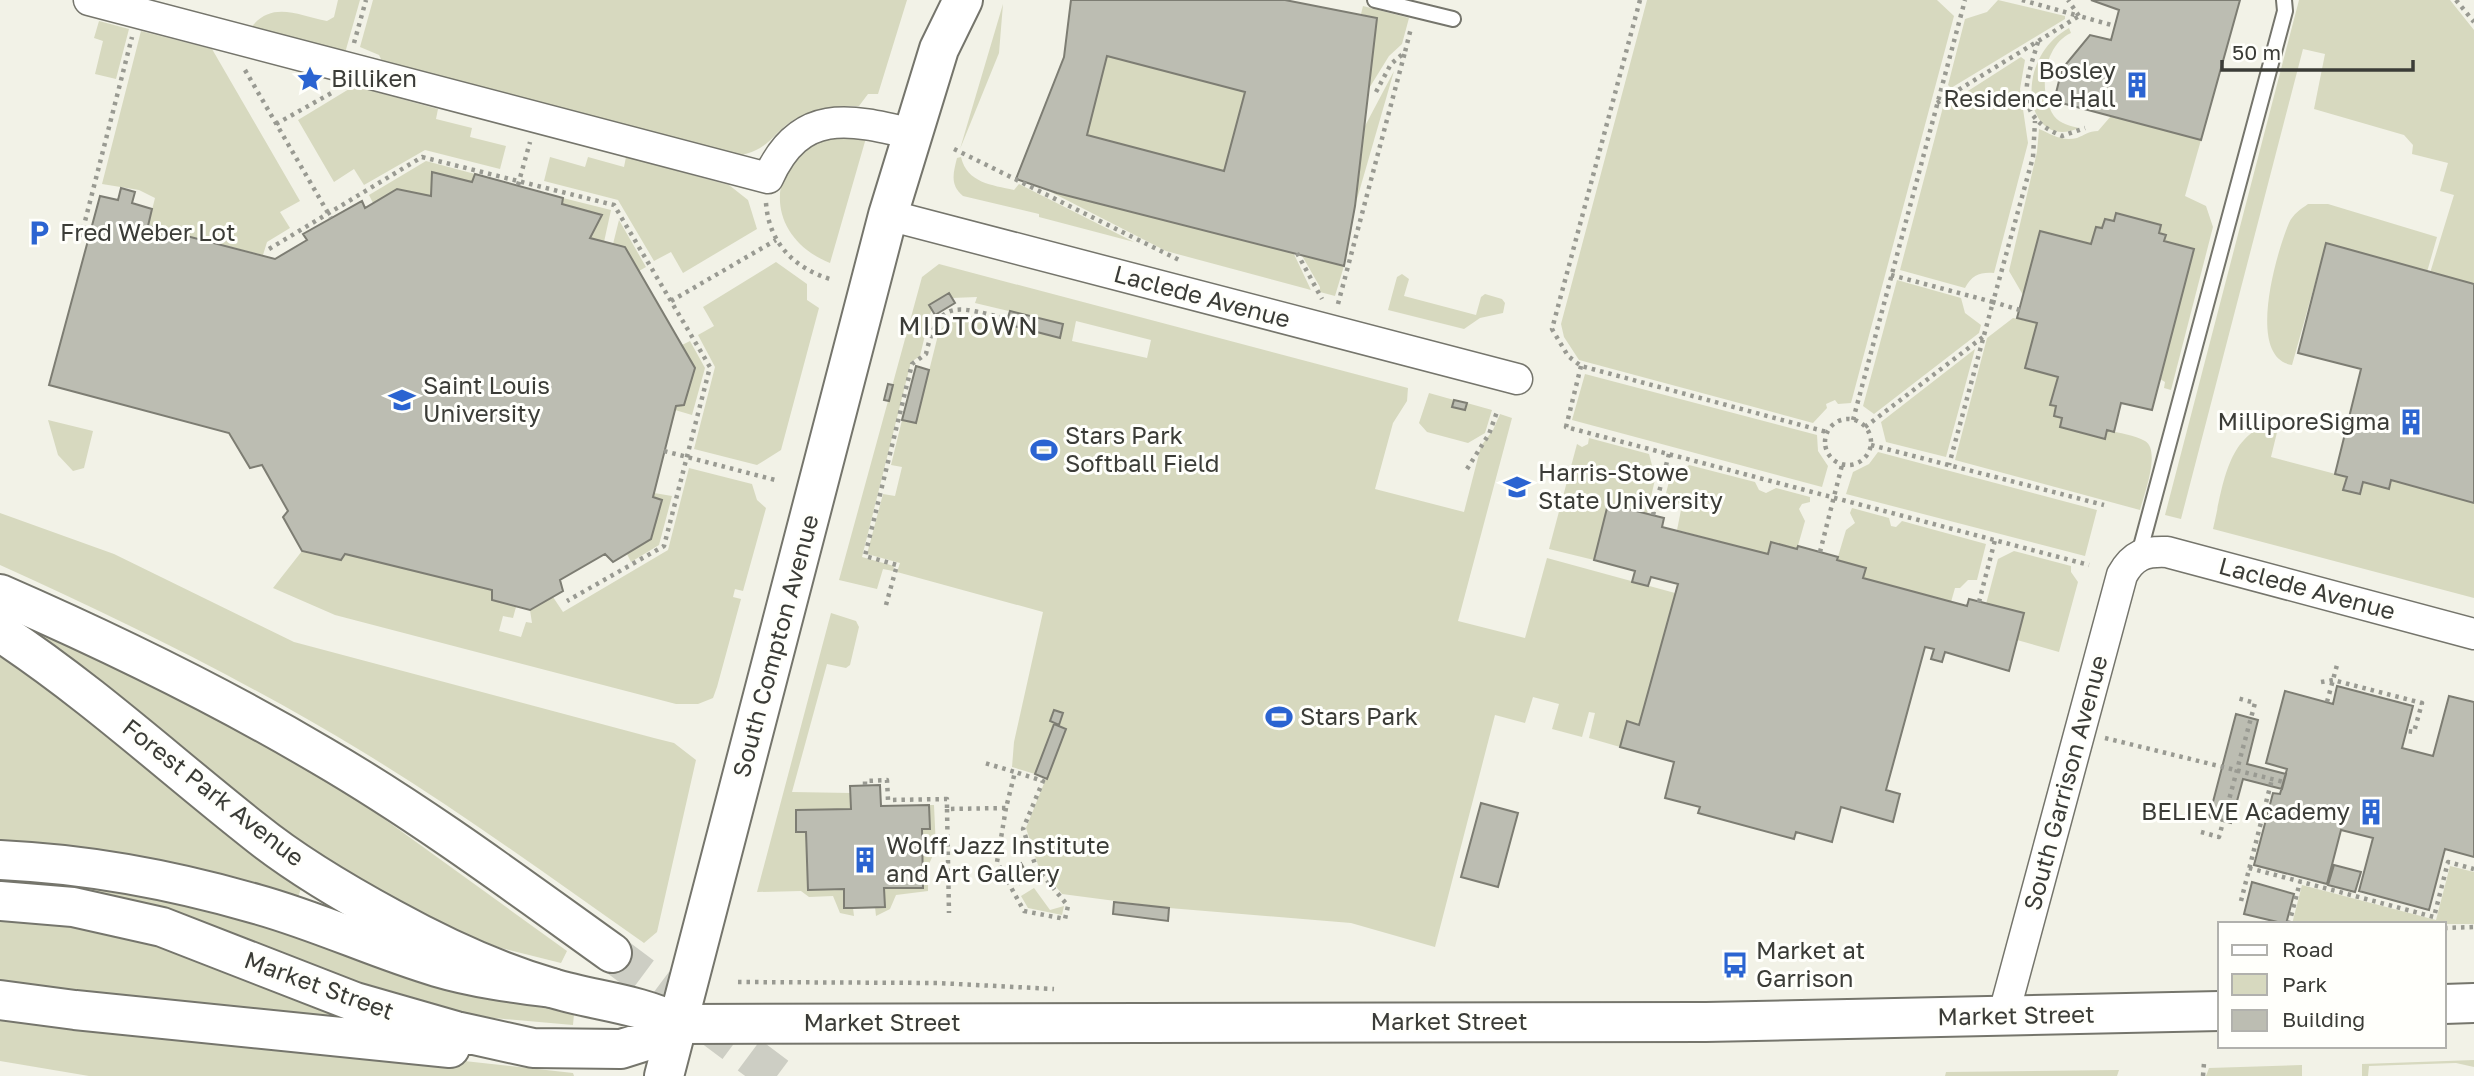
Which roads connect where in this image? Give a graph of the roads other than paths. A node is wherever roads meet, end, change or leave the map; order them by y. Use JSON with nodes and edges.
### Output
{"nodes":[{"id":1,"x":89,"y":0,"type":"edge"},
{"id":2,"x":962,"y":0,"type":"edge"},
{"id":3,"x":1375,"y":0,"type":"edge"},
{"id":4,"x":2284,"y":0,"type":"edge"},
{"id":5,"x":1453,"y":19,"type":"dead end"},
{"id":6,"x":913,"y":134,"type":"junction"},
{"id":7,"x":888,"y":215,"type":"junction"},
{"id":8,"x":1517,"y":379,"type":"dead end"},
{"id":9,"x":2139,"y":554,"type":"junction"},
{"id":10,"x":0,"y":594,"type":"edge"},
{"id":11,"x":0,"y":632,"type":"edge"},
{"id":12,"x":2474,"y":634,"type":"edge"},
{"id":13,"x":0,"y":860,"type":"edge"},
{"id":14,"x":0,"y":901,"type":"edge"},
{"id":15,"x":612,"y":953,"type":"tunnel mouth"},
{"id":16,"x":552,"y":988,"type":"junction"},
{"id":17,"x":0,"y":1000,"type":"edge"},
{"id":18,"x":2474,"y":1003,"type":"edge"},
{"id":19,"x":2446,"y":1004,"type":"edge"},
{"id":20,"x":2218,"y":1011,"type":"edge"},
{"id":21,"x":2003,"y":1017,"type":"junction"},
{"id":22,"x":679,"y":1024,"type":"junction"},
{"id":23,"x":533,"y":1048,"type":"junction"},
{"id":24,"x":664,"y":1076,"type":"edge"}],
"edges":[{"from":1,"to":6,"type":"street"},
{"from":2,"to":6,"type":"main road","name":"South Compton Avenue"},
{"from":3,"to":5,"type":"lane"},
{"from":4,"to":9,"type":"lane"},
{"from":6,"to":7,"type":"main road","name":"South Compton Avenue"},
{"from":7,"to":8,"type":"street","name":"Laclede Avenue"},
{"from":7,"to":22,"type":"main road","name":"South Compton Avenue"},
{"from":9,"to":12,"type":"street","name":"Laclede Avenue"},
{"from":9,"to":21,"type":"street","name":"South Garrison Avenue"},
{"from":10,"to":15,"type":"main road"},
{"from":11,"to":16,"type":"main road","name":"Forest Park Avenue"},
{"from":13,"to":16,"type":"main road"},
{"from":14,"to":23,"type":"main road","name":"Market Street"},
{"from":16,"to":22,"type":"main road","name":"Market Street"},
{"from":17,"to":23,"type":"main road"},
{"from":18,"to":19,"type":"main road"},
{"from":20,"to":21,"type":"main road","name":"Market Street"},
{"from":21,"to":22,"type":"main road","name":"Market Street"},
{"from":22,"to":23,"type":"main road","name":"Market Street"},
{"from":22,"to":24,"type":"main road","name":"South Compton Avenue"}]}
